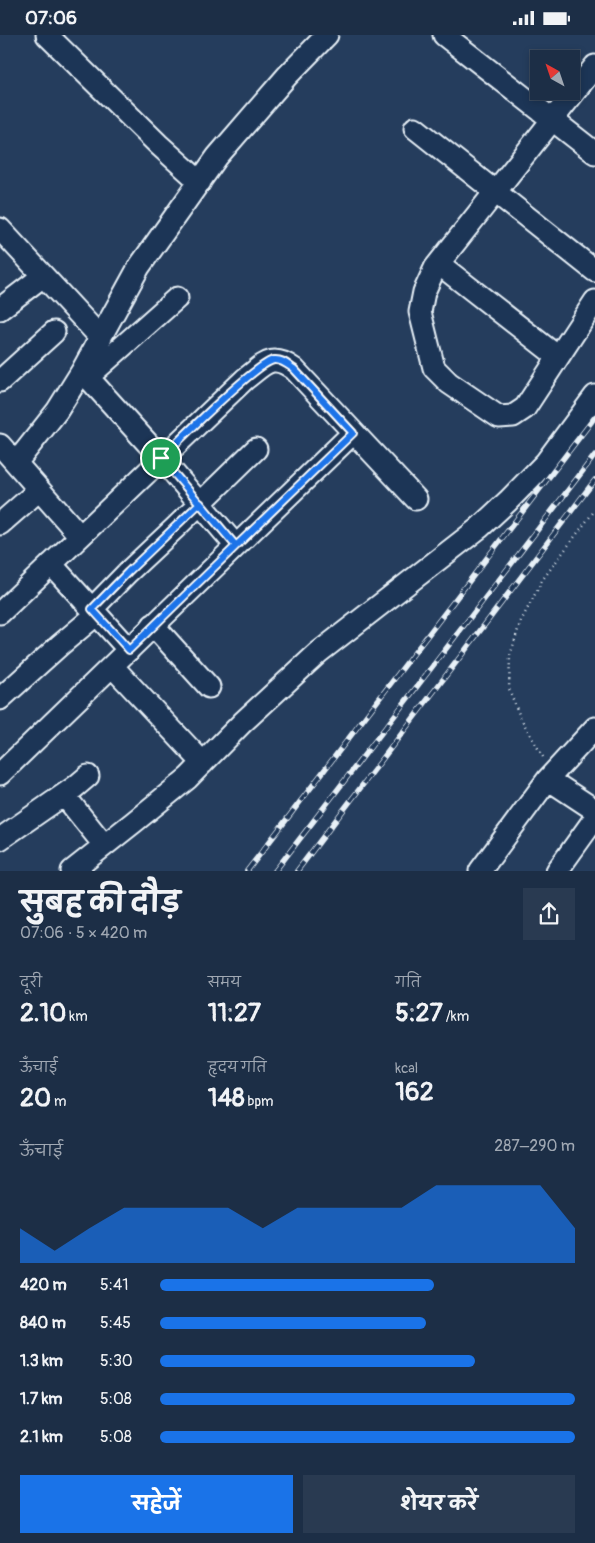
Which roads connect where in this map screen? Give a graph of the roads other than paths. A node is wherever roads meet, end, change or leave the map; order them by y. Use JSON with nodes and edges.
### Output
{"nodes":[{"id":1,"x":47,"y":35,"type":"edge"},
{"id":2,"x":327,"y":35,"type":"edge"},
{"id":3,"x":444,"y":35,"type":"edge"},
{"id":4,"x":595,"y":66,"type":"edge"},
{"id":5,"x":552,"y":120,"type":"junction"},
{"id":6,"x":415,"y":128,"type":"dead end"},
{"id":7,"x":595,"y":153,"type":"edge"},
{"id":8,"x":200,"y":182,"type":"junction"},
{"id":9,"x":495,"y":193,"type":"junction"},
{"id":10,"x":0,"y":229,"type":"edge"},
{"id":11,"x":439,"y":264,"type":"junction"},
{"id":12,"x":595,"y":271,"type":"edge"},
{"id":13,"x":43,"y":276,"type":"junction"},
{"id":14,"x":177,"y":298,"type":"dead end"},
{"id":15,"x":595,"y":301,"type":"edge"},
{"id":16,"x":0,"y":309,"type":"edge"},
{"id":17,"x":54,"y":332,"type":"dead end"},
{"id":18,"x":100,"y":338,"type":"junction"},
{"id":19,"x":558,"y":357,"type":"junction"},
{"id":20,"x":85,"y":374,"type":"junction"},
{"id":21,"x":0,"y":381,"type":"edge"},
{"id":22,"x":595,"y":396,"type":"edge"},
{"id":23,"x":353,"y":433,"type":"junction"},
{"id":24,"x":0,"y":445,"type":"edge"},
{"id":25,"x":256,"y":449,"type":"dead end"},
{"id":26,"x":161,"y":458,"type":"junction"},
{"id":27,"x":16,"y":463,"type":"junction"},
{"id":28,"x":39,"y":490,"type":"junction"},
{"id":29,"x":416,"y":499,"type":"dead end"},
{"id":30,"x":200,"y":503,"type":"junction"},
{"id":31,"x":0,"y":524,"type":"edge"},
{"id":32,"x":80,"y":537,"type":"junction"},
{"id":33,"x":236,"y":546,"type":"junction"},
{"id":34,"x":51,"y":564,"type":"junction"},
{"id":35,"x":1,"y":609,"type":"edge"},
{"id":36,"x":94,"y":612,"type":"junction"},
{"id":37,"x":154,"y":625,"type":"junction"},
{"id":38,"x":129,"y":650,"type":"junction"},
{"id":39,"x":112,"y":666,"type":"junction"},
{"id":40,"x":209,"y":687,"type":"dead end"},
{"id":41,"x":0,"y":699,"type":"edge"},
{"id":42,"x":595,"y":728,"type":"edge"},
{"id":43,"x":203,"y":763,"type":"junction"},
{"id":44,"x":0,"y":774,"type":"edge"},
{"id":45,"x":550,"y":776,"type":"junction"},
{"id":46,"x":88,"y":777,"type":"dead end"},
{"id":47,"x":64,"y":795,"type":"junction"},
{"id":48,"x":595,"y":810,"type":"edge"},
{"id":49,"x":595,"y":818,"type":"edge"},
{"id":50,"x":0,"y":839,"type":"edge"},
{"id":51,"x":104,"y":845,"type":"junction"},
{"id":52,"x":72,"y":871,"type":"edge"},
{"id":53,"x":480,"y":871,"type":"edge"},
{"id":54,"x":557,"y":871,"type":"edge"}],
"edges":[{"from":1,"to":8,"type":"street"},
{"from":2,"to":8,"type":"street"},
{"from":3,"to":5,"type":"street"},
{"from":4,"to":5,"type":"street"},
{"from":5,"to":7,"type":"street"},
{"from":5,"to":9,"type":"street"},
{"from":6,"to":9,"type":"street"},
{"from":8,"to":18,"type":"street"},
{"from":9,"to":11,"type":"street"},
{"from":9,"to":12,"type":"street"},
{"from":10,"to":13,"type":"street"},
{"from":11,"to":19,"type":"street"},
{"from":11,"to":19,"type":"street"},
{"from":13,"to":16,"type":"street"},
{"from":13,"to":18,"type":"street"},
{"from":14,"to":20,"type":"street"},
{"from":15,"to":19,"type":"street"},
{"from":17,"to":21,"type":"street"},
{"from":18,"to":20,"type":"street"},
{"from":20,"to":26,"type":"street"},
{"from":20,"to":27,"type":"street"},
{"from":22,"to":43,"type":"street"},
{"from":23,"to":26,"type":"street"},
{"from":23,"to":29,"type":"street"},
{"from":23,"to":33,"type":"street"},
{"from":24,"to":27,"type":"street"},
{"from":25,"to":30,"type":"street"},
{"from":26,"to":30,"type":"street"},
{"from":26,"to":32,"type":"street"},
{"from":27,"to":28,"type":"street"},
{"from":28,"to":31,"type":"street"},
{"from":28,"to":32,"type":"street"},
{"from":30,"to":33,"type":"street"},
{"from":30,"to":36,"type":"street"},
{"from":32,"to":34,"type":"street"},
{"from":33,"to":37,"type":"street"},
{"from":34,"to":35,"type":"street"},
{"from":34,"to":36,"type":"street"},
{"from":36,"to":38,"type":"street"},
{"from":36,"to":41,"type":"street"},
{"from":37,"to":38,"type":"street"},
{"from":37,"to":40,"type":"street"},
{"from":38,"to":39,"type":"street"},
{"from":39,"to":43,"type":"street"},
{"from":39,"to":44,"type":"street"},
{"from":42,"to":45,"type":"street"},
{"from":43,"to":51,"type":"street"},
{"from":45,"to":48,"type":"street"},
{"from":45,"to":53,"type":"street"},
{"from":46,"to":47,"type":"street"},
{"from":47,"to":50,"type":"street"},
{"from":47,"to":51,"type":"street"},
{"from":49,"to":54,"type":"street"},
{"from":51,"to":52,"type":"street"}]}
